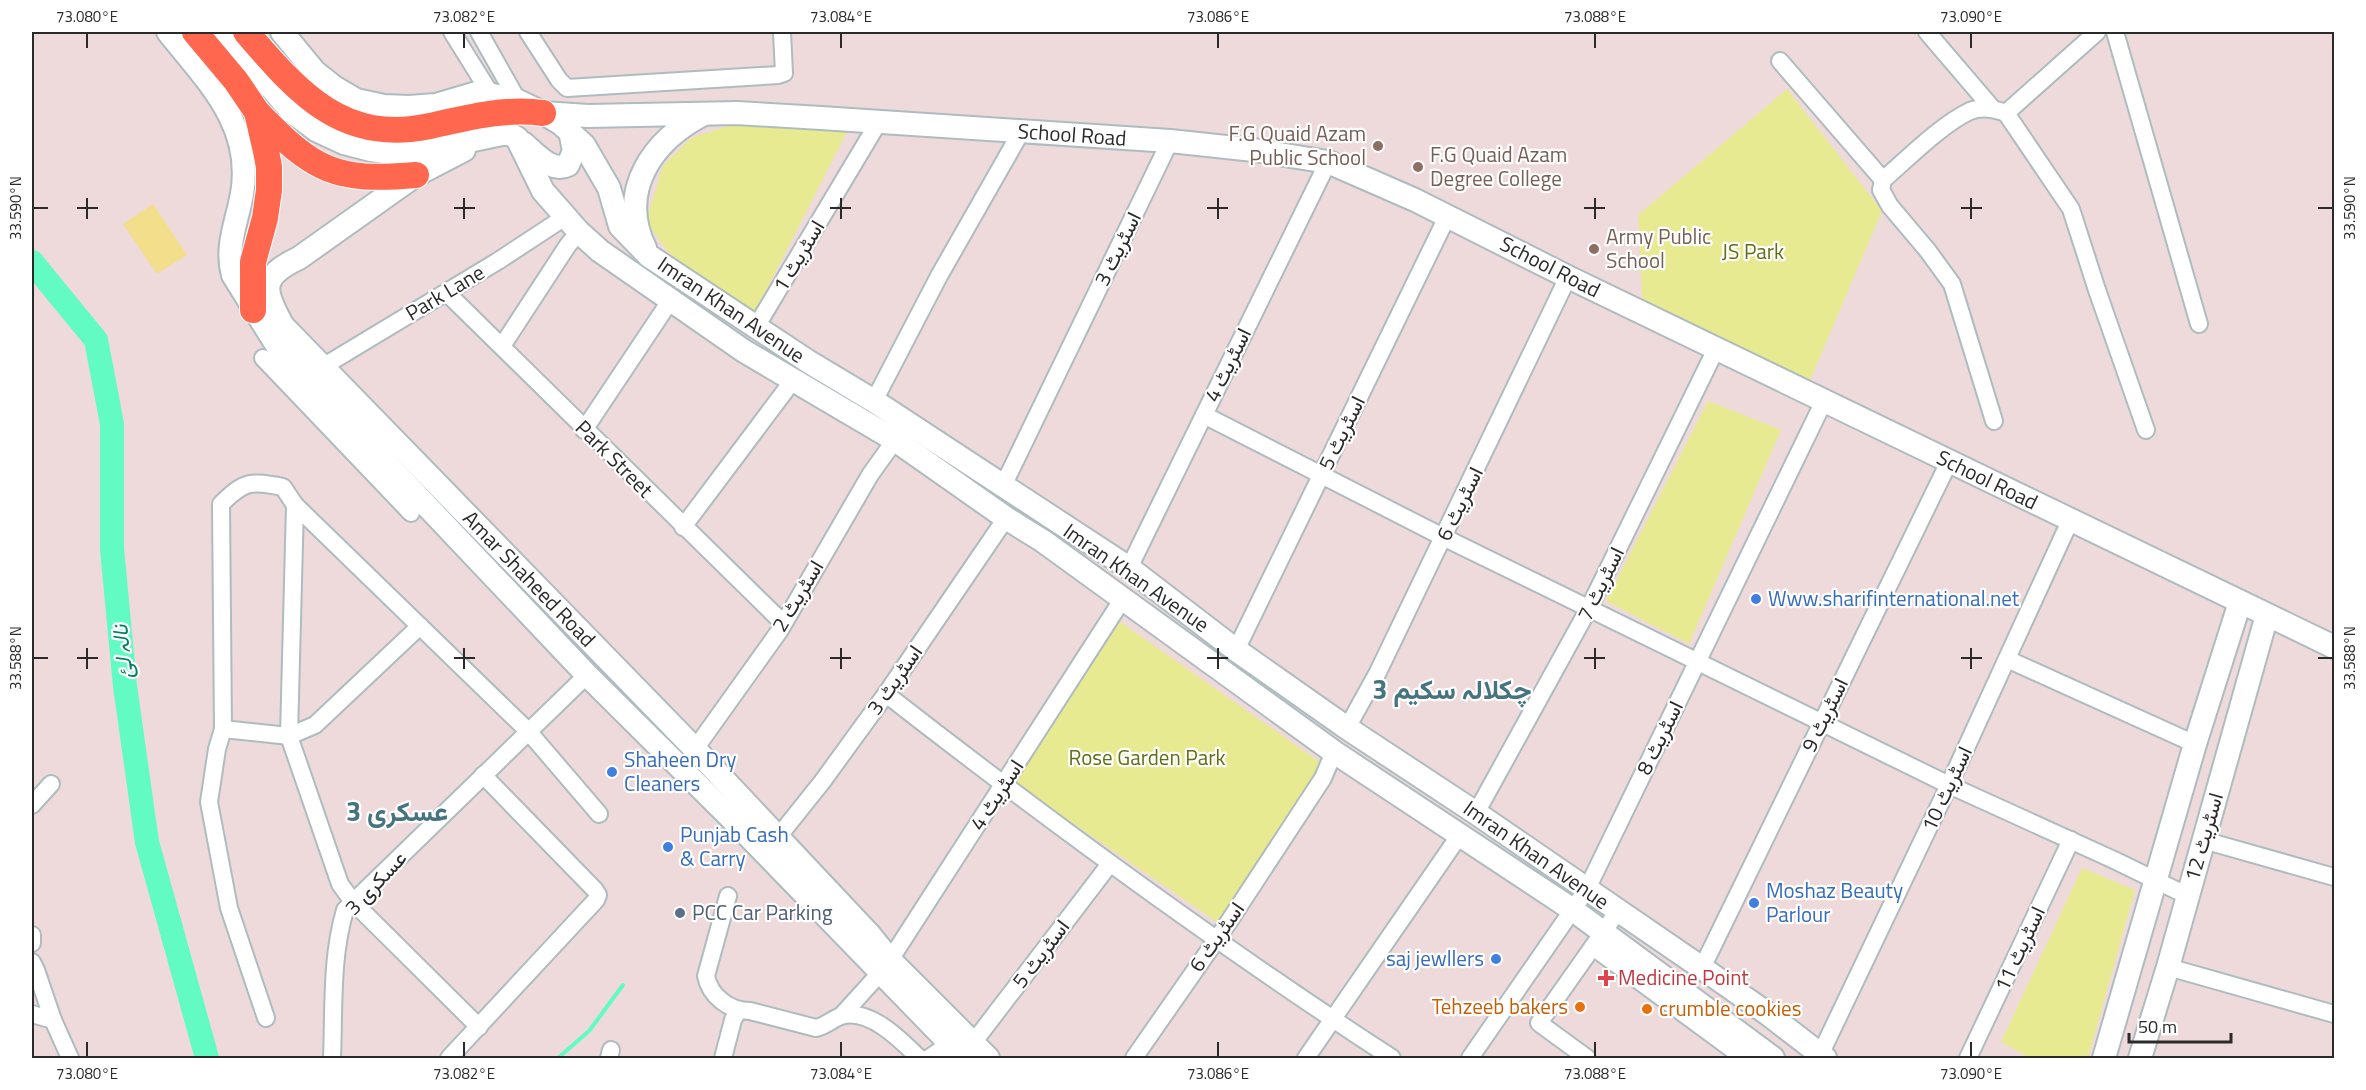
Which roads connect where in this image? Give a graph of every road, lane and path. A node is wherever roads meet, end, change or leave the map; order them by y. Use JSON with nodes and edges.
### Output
{"nodes":[{"id":1,"x":168,"y":32,"type":"edge"},
{"id":2,"x":195,"y":32,"type":"edge"},
{"id":3,"x":223,"y":32,"type":"edge"},
{"id":4,"x":246,"y":32,"type":"edge"},
{"id":5,"x":282,"y":32,"type":"edge"},
{"id":6,"x":454,"y":32,"type":"edge"},
{"id":7,"x":479,"y":32,"type":"edge"},
{"id":8,"x":528,"y":32,"type":"edge"},
{"id":9,"x":782,"y":32,"type":"edge"},
{"id":10,"x":1927,"y":32,"type":"edge"},
{"id":11,"x":2097,"y":32,"type":"edge"},
{"id":12,"x":2115,"y":32,"type":"edge"},
{"id":13,"x":1780,"y":61,"type":"dead end"},
{"id":14,"x":490,"y":93,"type":"junction"},
{"id":15,"x":518,"y":101,"type":"junction"},
{"id":16,"x":1999,"y":111,"type":"junction"},
{"id":17,"x":257,"y":112,"type":"junction"},
{"id":18,"x":543,"y":113,"type":"junction"},
{"id":19,"x":705,"y":113,"type":"junction"},
{"id":20,"x":878,"y":123,"type":"junction"},
{"id":21,"x":570,"y":131,"type":"junction"},
{"id":22,"x":1021,"y":132,"type":"junction"},
{"id":23,"x":486,"y":138,"type":"junction"},
{"id":24,"x":518,"y":138,"type":"junction"},
{"id":25,"x":1170,"y":141,"type":"junction"},
{"id":26,"x":1328,"y":162,"type":"junction"},
{"id":27,"x":416,"y":175,"type":"junction"},
{"id":28,"x":1883,"y":180,"type":"junction"},
{"id":29,"x":1448,"y":217,"type":"junction"},
{"id":30,"x":572,"y":224,"type":"junction"},
{"id":31,"x":649,"y":256,"type":"junction"},
{"id":32,"x":1568,"y":277,"type":"junction"},
{"id":33,"x":447,"y":293,"type":"junction"},
{"id":34,"x":670,"y":301,"type":"junction"},
{"id":35,"x":253,"y":310,"type":"junction"},
{"id":36,"x":2199,"y":324,"type":"dead end"},
{"id":37,"x":756,"y":327,"type":"junction"},
{"id":38,"x":276,"y":331,"type":"junction"},
{"id":39,"x":502,"y":346,"type":"junction"},
{"id":40,"x":1716,"y":349,"type":"junction"},
{"id":41,"x":263,"y":358,"type":"dead end"},
{"id":42,"x":324,"y":366,"type":"junction"},
{"id":43,"x":794,"y":379,"type":"junction"},
{"id":44,"x":874,"y":401,"type":"junction"},
{"id":45,"x":1824,"y":401,"type":"junction"},
{"id":46,"x":1204,"y":415,"type":"junction"},
{"id":47,"x":1994,"y":421,"type":"dead end"},
{"id":48,"x":584,"y":430,"type":"junction"},
{"id":49,"x":2146,"y":430,"type":"dead end"},
{"id":50,"x":895,"y":440,"type":"junction"},
{"id":51,"x":360,"y":447,"type":"junction"},
{"id":52,"x":1949,"y":462,"type":"junction"},
{"id":53,"x":1321,"y":476,"type":"junction"},
{"id":54,"x":1003,"y":486,"type":"junction"},
{"id":55,"x":295,"y":505,"type":"junction"},
{"id":56,"x":411,"y":513,"type":"dead end"},
{"id":57,"x":1006,"y":518,"type":"junction"},
{"id":58,"x":2070,"y":521,"type":"junction"},
{"id":59,"x":683,"y":527,"type":"junction"},
{"id":60,"x":1443,"y":537,"type":"junction"},
{"id":61,"x":1129,"y":568,"type":"junction"},
{"id":62,"x":1122,"y":600,"type":"junction"},
{"id":63,"x":2240,"y":602,"type":"junction"},
{"id":64,"x":1590,"y":608,"type":"junction"},
{"id":65,"x":2267,"y":615,"type":"junction"},
{"id":66,"x":783,"y":623,"type":"junction"},
{"id":67,"x":420,"y":626,"type":"junction"},
{"id":68,"x":2334,"y":647,"type":"edge"},
{"id":69,"x":1236,"y":650,"type":"junction"},
{"id":70,"x":2007,"y":658,"type":"junction"},
{"id":71,"x":1697,"y":661,"type":"junction"},
{"id":72,"x":587,"y":675,"type":"junction"},
{"id":73,"x":886,"y":694,"type":"junction"},
{"id":74,"x":1821,"y":723,"type":"junction"},
{"id":75,"x":1347,"y":728,"type":"junction"},
{"id":76,"x":223,"y":729,"type":"junction"},
{"id":77,"x":528,"y":731,"type":"junction"},
{"id":78,"x":289,"y":735,"type":"junction"},
{"id":79,"x":2195,"y":744,"type":"junction"},
{"id":80,"x":695,"y":749,"type":"junction"},
{"id":81,"x":1334,"y":752,"type":"junction"},
{"id":82,"x":483,"y":775,"type":"junction"},
{"id":83,"x":51,"y":784,"type":"dead end"},
{"id":84,"x":1003,"y":786,"type":"junction"},
{"id":85,"x":1949,"y":786,"type":"junction"},
{"id":86,"x":32,"y":805,"type":"edge"},
{"id":87,"x":737,"y":808,"type":"junction"},
{"id":88,"x":1476,"y":813,"type":"junction"},
{"id":89,"x":599,"y":814,"type":"dead end"},
{"id":90,"x":1460,"y":836,"type":"junction"},
{"id":91,"x":778,"y":837,"type":"junction"},
{"id":92,"x":2071,"y":840,"type":"junction"},
{"id":93,"x":2203,"y":840,"type":"junction"},
{"id":94,"x":1109,"y":864,"type":"junction"},
{"id":95,"x":2334,"y":877,"type":"edge"},
{"id":96,"x":2156,"y":880,"type":"junction"},
{"id":97,"x":1587,"y":889,"type":"junction"},
{"id":98,"x":2188,"y":896,"type":"junction"},
{"id":99,"x":728,"y":897,"type":"dead end"},
{"id":100,"x":353,"y":902,"type":"junction"},
{"id":101,"x":1573,"y":910,"type":"junction"},
{"id":102,"x":1618,"y":911,"type":"junction"},
{"id":103,"x":32,"y":935,"type":"edge"},
{"id":104,"x":1216,"y":938,"type":"junction"},
{"id":105,"x":1598,"y":940,"type":"junction"},
{"id":106,"x":32,"y":943,"type":"edge"},
{"id":107,"x":32,"y":962,"type":"edge"},
{"id":108,"x":885,"y":966,"type":"junction"},
{"id":109,"x":2168,"y":967,"type":"junction"},
{"id":110,"x":1702,"y":968,"type":"junction"},
{"id":111,"x":738,"y":1011,"type":"junction"},
{"id":112,"x":32,"y":1014,"type":"edge"},
{"id":113,"x":2334,"y":1014,"type":"edge"},
{"id":114,"x":842,"y":1015,"type":"junction"},
{"id":115,"x":266,"y":1018,"type":"dead end"},
{"id":116,"x":53,"y":1020,"type":"junction"},
{"id":117,"x":1332,"y":1020,"type":"junction"},
{"id":118,"x":479,"y":1027,"type":"junction"},
{"id":119,"x":969,"y":1051,"type":"edge"},
{"id":120,"x":1822,"y":1057,"type":"edge"},
{"id":121,"x":70,"y":1059,"type":"edge"},
{"id":122,"x":332,"y":1059,"type":"edge"},
{"id":123,"x":449,"y":1059,"type":"edge"},
{"id":124,"x":723,"y":1059,"type":"edge"},
{"id":125,"x":918,"y":1059,"type":"edge"},
{"id":126,"x":929,"y":1059,"type":"edge"},
{"id":127,"x":1134,"y":1059,"type":"edge"},
{"id":128,"x":1306,"y":1059,"type":"edge"},
{"id":129,"x":1392,"y":1059,"type":"edge"},
{"id":130,"x":1470,"y":1059,"type":"edge"},
{"id":131,"x":1587,"y":1059,"type":"edge"},
{"id":132,"x":1744,"y":1059,"type":"edge"},
{"id":133,"x":1773,"y":1059,"type":"edge"},
{"id":134,"x":1968,"y":1059,"type":"edge"},
{"id":135,"x":2104,"y":1059,"type":"edge"},
{"id":136,"x":2140,"y":1059,"type":"edge"}],
"edges":[{"from":1,"to":35,"type":"main road","name":"Amar Shaheed Road"},
{"from":2,"to":17,"type":"main road"},
{"from":3,"to":23,"type":"main road"},
{"from":4,"to":18,"type":"main road"},
{"from":5,"to":14,"type":"main road"},
{"from":6,"to":14,"type":"street"},
{"from":7,"to":15,"type":"street"},
{"from":8,"to":9,"type":"street"},
{"from":10,"to":16,"type":"street"},
{"from":11,"to":16,"type":"street"},
{"from":12,"to":36,"type":"street"},
{"from":13,"to":28,"type":"street"},
{"from":14,"to":15,"type":"main road"},
{"from":15,"to":18,"type":"main road"},
{"from":16,"to":28,"type":"street"},
{"from":16,"to":49,"type":"street"},
{"from":17,"to":27,"type":"main road"},
{"from":17,"to":35,"type":"main road"},
{"from":18,"to":19,"type":"main road","name":"School Road"},
{"from":18,"to":21,"type":"main road","name":"Imran Khan Avenue"},
{"from":19,"to":20,"type":"main road","name":"School Road"},
{"from":19,"to":31,"type":"main road"},
{"from":20,"to":22,"type":"main road","name":"School Road"},
{"from":20,"to":37,"type":"street","name":"اسٹریٹ 1"},
{"from":21,"to":24,"type":"main road"},
{"from":21,"to":31,"type":"main road","name":"Imran Khan Avenue"},
{"from":22,"to":25,"type":"main road","name":"School Road"},
{"from":22,"to":44,"type":"street"},
{"from":23,"to":24,"type":"main road"},
{"from":23,"to":27,"type":"main road","name":"Amar Shaheed Road"},
{"from":24,"to":30,"type":"main road","name":"Imran Khan Avenue"},
{"from":25,"to":26,"type":"main road","name":"School Road"},
{"from":25,"to":54,"type":"street","name":"اسٹریٹ 3"},
{"from":26,"to":29,"type":"main road","name":"School Road"},
{"from":26,"to":46,"type":"street","name":"اسٹریٹ 4"},
{"from":27,"to":38,"type":"main road","name":"Amar Shaheed Road"},
{"from":28,"to":47,"type":"street"},
{"from":29,"to":32,"type":"main road","name":"School Road"},
{"from":29,"to":53,"type":"street","name":"اسٹریٹ 5"},
{"from":30,"to":33,"type":"street","name":"Park Lane"},
{"from":30,"to":34,"type":"main road","name":"Imran Khan Avenue"},
{"from":30,"to":39,"type":"street"},
{"from":31,"to":37,"type":"main road","name":"Imran Khan Avenue"},
{"from":32,"to":40,"type":"main road","name":"School Road"},
{"from":32,"to":60,"type":"street","name":"اسٹریٹ 6"},
{"from":33,"to":39,"type":"street","name":"Park Street"},
{"from":33,"to":42,"type":"street","name":"Park Lane"},
{"from":34,"to":43,"type":"main road","name":"Imran Khan Avenue"},
{"from":34,"to":48,"type":"street"},
{"from":35,"to":38,"type":"main road","name":"Amar Shaheed Road"},
{"from":37,"to":44,"type":"main road","name":"Imran Khan Avenue"},
{"from":38,"to":42,"type":"main road","name":"Amar Shaheed Road"},
{"from":38,"to":51,"type":"main road","name":"Amar Shaheed Road"},
{"from":39,"to":48,"type":"street","name":"Park Street"},
{"from":40,"to":45,"type":"main road","name":"School Road"},
{"from":40,"to":64,"type":"street","name":"اسٹریٹ 7"},
{"from":41,"to":51,"type":"street"},
{"from":42,"to":80,"type":"main road","name":"Amar Shaheed Road"},
{"from":43,"to":50,"type":"main road","name":"Imran Khan Avenue"},
{"from":43,"to":59,"type":"street"},
{"from":44,"to":54,"type":"main road","name":"Imran Khan Avenue"},
{"from":45,"to":52,"type":"main road","name":"School Road"},
{"from":45,"to":71,"type":"street","name":"اسٹریٹ 8"},
{"from":46,"to":53,"type":"street"},
{"from":46,"to":61,"type":"street","name":"اسٹریٹ 4"},
{"from":48,"to":59,"type":"street","name":"Park Street"},
{"from":50,"to":57,"type":"main road","name":"Imran Khan Avenue"},
{"from":50,"to":66,"type":"street","name":"اسٹریٹ 2"},
{"from":51,"to":56,"type":"street"},
{"from":51,"to":72,"type":"main road","name":"Amar Shaheed Road"},
{"from":52,"to":58,"type":"main road","name":"School Road"},
{"from":52,"to":74,"type":"street","name":"اسٹریٹ 9"},
{"from":53,"to":60,"type":"street"},
{"from":53,"to":69,"type":"street","name":"اسٹریٹ 5"},
{"from":54,"to":61,"type":"main road","name":"Imran Khan Avenue"},
{"from":55,"to":67,"type":"street"},
{"from":55,"to":76,"type":"street"},
{"from":55,"to":78,"type":"street"},
{"from":57,"to":62,"type":"main road","name":"Imran Khan Avenue"},
{"from":57,"to":73,"type":"street","name":"اسٹریٹ 3"},
{"from":58,"to":63,"type":"main road","name":"School Road"},
{"from":58,"to":70,"type":"street","name":"اسٹریٹ 10"},
{"from":59,"to":66,"type":"street","name":"Park Street"},
{"from":60,"to":64,"type":"street"},
{"from":60,"to":75,"type":"street","name":"اسٹریٹ 6"},
{"from":61,"to":69,"type":"main road","name":"Imran Khan Avenue"},
{"from":62,"to":81,"type":"main road","name":"Imran Khan Avenue"},
{"from":62,"to":84,"type":"street","name":"اسٹریٹ 4"},
{"from":63,"to":65,"type":"main road","name":"School Road"},
{"from":63,"to":79,"type":"main road"},
{"from":64,"to":71,"type":"street"},
{"from":64,"to":88,"type":"street","name":"اسٹریٹ 7"},
{"from":65,"to":68,"type":"main road","name":"School Road"},
{"from":65,"to":93,"type":"main road","name":"اسٹریٹ 12"},
{"from":66,"to":80,"type":"street","name":"اسٹریٹ 2"},
{"from":67,"to":77,"type":"street"},
{"from":67,"to":78,"type":"street"},
{"from":69,"to":75,"type":"main road","name":"Imran Khan Avenue"},
{"from":70,"to":79,"type":"street"},
{"from":70,"to":85,"type":"street","name":"اسٹریٹ 10"},
{"from":71,"to":74,"type":"street"},
{"from":71,"to":97,"type":"street","name":"اسٹریٹ 8"},
{"from":72,"to":77,"type":"street","name":"عسکری 3"},
{"from":72,"to":87,"type":"main road","name":"Amar Shaheed Road"},
{"from":73,"to":84,"type":"street"},
{"from":73,"to":91,"type":"street","name":"اسٹریٹ 3"},
{"from":74,"to":85,"type":"street"},
{"from":74,"to":110,"type":"street","name":"اسٹریٹ 9"},
{"from":75,"to":88,"type":"main road","name":"Imran Khan Avenue"},
{"from":76,"to":78,"type":"street"},
{"from":76,"to":115,"type":"street"},
{"from":77,"to":82,"type":"street","name":"عسکری 3"},
{"from":77,"to":89,"type":"street"},
{"from":78,"to":100,"type":"street"},
{"from":79,"to":96,"type":"main road"},
{"from":80,"to":87,"type":"main road","name":"Amar Shaheed Road"},
{"from":81,"to":90,"type":"main road","name":"Imran Khan Avenue"},
{"from":81,"to":104,"type":"street","name":"اسٹریٹ 6"},
{"from":82,"to":100,"type":"street","name":"عسکری 3"},
{"from":82,"to":118,"type":"street"},
{"from":83,"to":86,"type":"street"},
{"from":84,"to":94,"type":"street"},
{"from":84,"to":108,"type":"street","name":"اسٹریٹ 4"},
{"from":85,"to":92,"type":"street"},
{"from":85,"to":120,"type":"street","name":"اسٹریٹ 10"},
{"from":87,"to":91,"type":"main road","name":"Amar Shaheed Road"},
{"from":87,"to":108,"type":"main road","name":"Amar Shaheed Road"},
{"from":88,"to":97,"type":"main road","name":"Imran Khan Avenue"},
{"from":90,"to":101,"type":"main road","name":"Imran Khan Avenue"},
{"from":90,"to":117,"type":"street"},
{"from":91,"to":108,"type":"main road","name":"Amar Shaheed Road"},
{"from":92,"to":96,"type":"street"},
{"from":92,"to":134,"type":"street","name":"اسٹریٹ 11"},
{"from":93,"to":95,"type":"street"},
{"from":93,"to":98,"type":"main road","name":"اسٹریٹ 12"},
{"from":94,"to":104,"type":"street"},
{"from":94,"to":119,"type":"street","name":"اسٹریٹ 5"},
{"from":96,"to":98,"type":"street"},
{"from":96,"to":135,"type":"main road"},
{"from":97,"to":101,"type":"street","name":"اسٹریٹ 8"},
{"from":97,"to":102,"type":"main road","name":"Imran Khan Avenue"},
{"from":98,"to":109,"type":"main road","name":"اسٹریٹ 12"},
{"from":99,"to":111,"type":"street"},
{"from":100,"to":118,"type":"street"},
{"from":100,"to":122,"type":"street","name":"عسکری 3"},
{"from":101,"to":105,"type":"main road","name":"Imran Khan Avenue"},
{"from":101,"to":130,"type":"street","name":"اسٹریٹ 8"},
{"from":102,"to":105,"type":"street"},
{"from":102,"to":110,"type":"main road","name":"Imran Khan Avenue"},
{"from":103,"to":106,"type":"street"},
{"from":104,"to":117,"type":"street"},
{"from":104,"to":127,"type":"street","name":"اسٹریٹ 6"},
{"from":105,"to":131,"type":"street"},
{"from":105,"to":132,"type":"street"},
{"from":105,"to":133,"type":"main road","name":"Imran Khan Avenue"},
{"from":107,"to":116,"type":"street"},
{"from":108,"to":114,"type":"street","name":"اسٹریٹ 4"},
{"from":108,"to":119,"type":"main road","name":"Amar Shaheed Road"},
{"from":109,"to":113,"type":"street"},
{"from":109,"to":136,"type":"main road","name":"اسٹریٹ 12"},
{"from":110,"to":120,"type":"main road","name":"Imran Khan Avenue"},
{"from":111,"to":114,"type":"street"},
{"from":111,"to":124,"type":"street"},
{"from":112,"to":116,"type":"street"},
{"from":114,"to":125,"type":"street"},
{"from":116,"to":121,"type":"street"},
{"from":117,"to":128,"type":"street"},
{"from":117,"to":129,"type":"street"},
{"from":118,"to":123,"type":"street"},
{"from":119,"to":126,"type":"street","name":"اسٹریٹ 5"}]}
